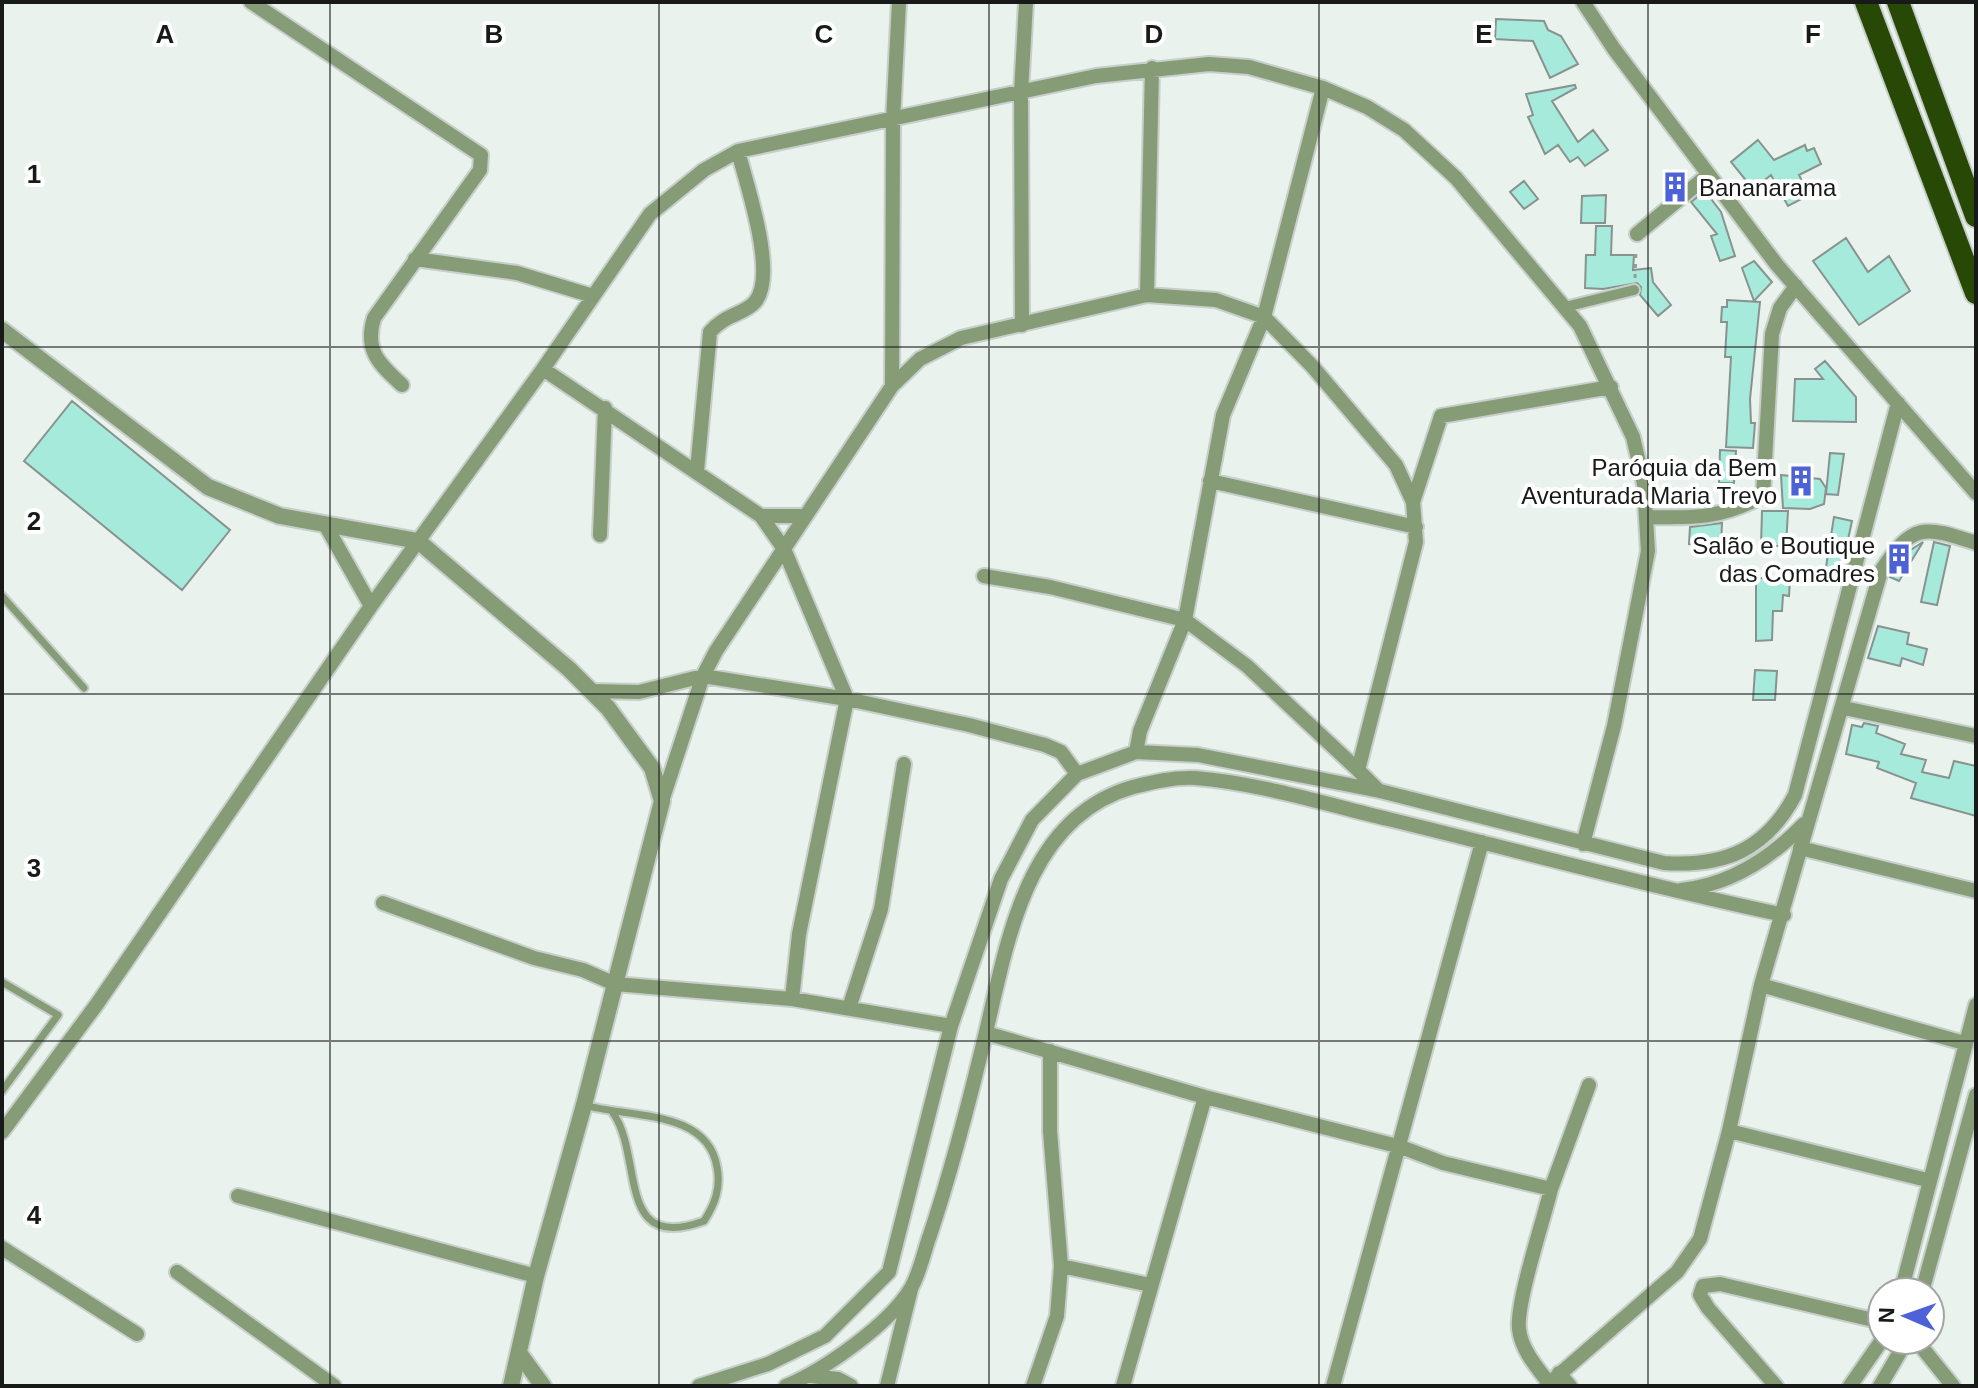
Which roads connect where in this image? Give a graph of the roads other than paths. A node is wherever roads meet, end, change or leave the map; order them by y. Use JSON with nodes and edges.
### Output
{"nodes":[{"id":1,"x":251,"y":2,"type":"edge"},
{"id":2,"x":899,"y":2,"type":"edge"},
{"id":3,"x":1026,"y":2,"type":"edge"},
{"id":4,"x":1583,"y":2,"type":"edge"},
{"id":5,"x":1866,"y":2,"type":"edge"},
{"id":6,"x":1898,"y":2,"type":"edge"},
{"id":7,"x":1152,"y":68,"type":"junction"},
{"id":8,"x":1323,"y":88,"type":"junction"},
{"id":9,"x":1021,"y":93,"type":"junction"},
{"id":10,"x":893,"y":120,"type":"junction"},
{"id":11,"x":738,"y":151,"type":"junction"},
{"id":12,"x":1708,"y":175,"type":"junction"},
{"id":13,"x":1976,"y":216,"type":"edge"},
{"id":14,"x":1637,"y":234,"type":"road end"},
{"id":15,"x":415,"y":259,"type":"junction"},
{"id":16,"x":1796,"y":286,"type":"junction"},
{"id":17,"x":1634,"y":290,"type":"road end"},
{"id":18,"x":1976,"y":293,"type":"edge"},
{"id":19,"x":1147,"y":295,"type":"junction"},
{"id":20,"x":593,"y":296,"type":"junction"},
{"id":21,"x":1565,"y":307,"type":"junction"},
{"id":22,"x":1264,"y":317,"type":"junction"},
{"id":23,"x":1022,"y":325,"type":"junction"},
{"id":24,"x":2,"y":330,"type":"edge"},
{"id":25,"x":543,"y":369,"type":"junction"},
{"id":26,"x":402,"y":385,"type":"dead end"},
{"id":27,"x":892,"y":386,"type":"junction"},
{"id":28,"x":1611,"y":387,"type":"junction"},
{"id":29,"x":1898,"y":403,"type":"junction"},
{"id":30,"x":605,"y":408,"type":"junction"},
{"id":31,"x":697,"y":471,"type":"junction"},
{"id":32,"x":1210,"y":481,"type":"junction"},
{"id":33,"x":1976,"y":493,"type":"edge"},
{"id":34,"x":1413,"y":502,"type":"junction"},
{"id":35,"x":761,"y":516,"type":"junction"},
{"id":36,"x":805,"y":516,"type":"junction"},
{"id":37,"x":1646,"y":517,"type":"junction"},
{"id":38,"x":326,"y":526,"type":"junction"},
{"id":39,"x":1416,"y":527,"type":"junction"},
{"id":40,"x":600,"y":535,"type":"dead end"},
{"id":41,"x":418,"y":541,"type":"junction"},
{"id":42,"x":1976,"y":543,"type":"edge"},
{"id":43,"x":784,"y":549,"type":"junction"},
{"id":44,"x":984,"y":576,"type":"dead end"},
{"id":45,"x":2,"y":596,"type":"edge"},
{"id":46,"x":371,"y":606,"type":"junction"},
{"id":47,"x":1185,"y":620,"type":"junction"},
{"id":48,"x":703,"y":676,"type":"junction"},
{"id":49,"x":84,"y":688,"type":"dead end"},
{"id":50,"x":591,"y":691,"type":"junction"},
{"id":51,"x":847,"y":699,"type":"junction"},
{"id":52,"x":1844,"y":708,"type":"junction"},
{"id":53,"x":1976,"y":736,"type":"edge"},
{"id":54,"x":1136,"y":752,"type":"junction"},
{"id":55,"x":904,"y":764,"type":"dead end"},
{"id":56,"x":1358,"y":770,"type":"junction"},
{"id":57,"x":1077,"y":774,"type":"junction"},
{"id":58,"x":1380,"y":791,"type":"junction"},
{"id":59,"x":662,"y":801,"type":"junction"},
{"id":60,"x":1807,"y":822,"type":"junction"},
{"id":61,"x":1482,"y":842,"type":"junction"},
{"id":62,"x":1583,"y":844,"type":"junction"},
{"id":63,"x":1800,"y":848,"type":"junction"},
{"id":64,"x":1668,"y":891,"type":"junction"},
{"id":65,"x":1976,"y":891,"type":"edge"},
{"id":66,"x":383,"y":903,"type":"dead end"},
{"id":67,"x":1784,"y":915,"type":"junction"},
{"id":68,"x":2,"y":982,"type":"edge"},
{"id":69,"x":615,"y":984,"type":"junction"},
{"id":70,"x":1761,"y":985,"type":"junction"},
{"id":71,"x":792,"y":999,"type":"junction"},
{"id":72,"x":1976,"y":1005,"type":"edge"},
{"id":73,"x":849,"y":1008,"type":"junction"},
{"id":74,"x":951,"y":1026,"type":"junction"},
{"id":75,"x":986,"y":1033,"type":"junction"},
{"id":76,"x":1964,"y":1043,"type":"junction"},
{"id":77,"x":1050,"y":1051,"type":"junction"},
{"id":78,"x":1589,"y":1085,"type":"dead end"},
{"id":79,"x":2,"y":1091,"type":"edge"},
{"id":80,"x":1976,"y":1095,"type":"edge"},
{"id":81,"x":1205,"y":1097,"type":"junction"},
{"id":82,"x":584,"y":1105,"type":"junction"},
{"id":83,"x":613,"y":1113,"type":"junction"},
{"id":84,"x":1729,"y":1131,"type":"junction"},
{"id":85,"x":2,"y":1132,"type":"edge"},
{"id":86,"x":1401,"y":1147,"type":"junction"},
{"id":87,"x":1927,"y":1180,"type":"junction"},
{"id":88,"x":1551,"y":1189,"type":"junction"},
{"id":89,"x":238,"y":1196,"type":"dead end"},
{"id":90,"x":2,"y":1248,"type":"edge"},
{"id":91,"x":1683,"y":1265,"type":"junction"},
{"id":92,"x":1061,"y":1266,"type":"junction"},
{"id":93,"x":177,"y":1272,"type":"dead end"},
{"id":94,"x":536,"y":1276,"type":"junction"},
{"id":95,"x":1905,"y":1276,"type":"edge"},
{"id":96,"x":1926,"y":1276,"type":"edge"},
{"id":97,"x":1150,"y":1285,"type":"junction"},
{"id":98,"x":1703,"y":1286,"type":"junction"},
{"id":99,"x":911,"y":1288,"type":"junction"},
{"id":100,"x":1866,"y":1318,"type":"edge"},
{"id":101,"x":137,"y":1334,"type":"dead end"},
{"id":102,"x":519,"y":1353,"type":"junction"},
{"id":103,"x":1871,"y":1356,"type":"edge"},
{"id":104,"x":1898,"y":1356,"type":"edge"},
{"id":105,"x":1929,"y":1356,"type":"edge"},
{"id":106,"x":811,"y":1376,"type":"junction"},
{"id":107,"x":1551,"y":1381,"type":"edge"},
{"id":108,"x":334,"y":1386,"type":"edge"},
{"id":109,"x":511,"y":1386,"type":"edge"},
{"id":110,"x":543,"y":1386,"type":"edge"},
{"id":111,"x":699,"y":1386,"type":"edge"},
{"id":112,"x":786,"y":1386,"type":"edge"},
{"id":113,"x":851,"y":1386,"type":"edge"},
{"id":114,"x":887,"y":1386,"type":"edge"},
{"id":115,"x":1033,"y":1386,"type":"edge"},
{"id":116,"x":1123,"y":1386,"type":"edge"},
{"id":117,"x":1333,"y":1386,"type":"edge"},
{"id":118,"x":1570,"y":1386,"type":"edge"},
{"id":119,"x":1776,"y":1386,"type":"edge"},
{"id":120,"x":1850,"y":1386,"type":"edge"},
{"id":121,"x":1880,"y":1386,"type":"edge"},
{"id":122,"x":1953,"y":1386,"type":"edge"}],
"edges":[{"from":1,"to":15,"type":"street"},
{"from":2,"to":10,"type":"street"},
{"from":3,"to":9,"type":"street"},
{"from":4,"to":12,"type":"street"},
{"from":5,"to":18,"type":"highway"},
{"from":6,"to":13,"type":"highway"},
{"from":7,"to":8,"type":"street"},
{"from":7,"to":9,"type":"street"},
{"from":7,"to":19,"type":"street"},
{"from":8,"to":21,"type":"street"},
{"from":8,"to":22,"type":"street"},
{"from":9,"to":10,"type":"street"},
{"from":9,"to":23,"type":"street"},
{"from":10,"to":11,"type":"street"},
{"from":10,"to":27,"type":"street"},
{"from":11,"to":20,"type":"street"},
{"from":11,"to":31,"type":"street"},
{"from":12,"to":14,"type":"street"},
{"from":12,"to":16,"type":"street"},
{"from":15,"to":20,"type":"street"},
{"from":15,"to":26,"type":"street"},
{"from":16,"to":29,"type":"street"},
{"from":16,"to":37,"type":"street"},
{"from":17,"to":21,"type":"street"},
{"from":19,"to":22,"type":"street"},
{"from":19,"to":23,"type":"street"},
{"from":20,"to":25,"type":"street"},
{"from":21,"to":28,"type":"street"},
{"from":22,"to":32,"type":"street"},
{"from":22,"to":34,"type":"street"},
{"from":23,"to":27,"type":"street"},
{"from":24,"to":38,"type":"street"},
{"from":25,"to":30,"type":"street"},
{"from":25,"to":41,"type":"street"},
{"from":27,"to":36,"type":"street"},
{"from":28,"to":34,"type":"street"},
{"from":28,"to":37,"type":"street"},
{"from":29,"to":33,"type":"street"},
{"from":29,"to":62,"type":"street"},
{"from":30,"to":31,"type":"street"},
{"from":30,"to":40,"type":"street"},
{"from":31,"to":35,"type":"street"},
{"from":32,"to":39,"type":"street"},
{"from":32,"to":47,"type":"street"},
{"from":34,"to":39,"type":"street"},
{"from":35,"to":36,"type":"street"},
{"from":35,"to":43,"type":"street"},
{"from":36,"to":43,"type":"street"},
{"from":37,"to":62,"type":"street"},
{"from":38,"to":41,"type":"street"},
{"from":38,"to":46,"type":"street"},
{"from":39,"to":56,"type":"street"},
{"from":41,"to":46,"type":"street"},
{"from":41,"to":50,"type":"street"},
{"from":42,"to":52,"type":"street"},
{"from":43,"to":48,"type":"street"},
{"from":43,"to":51,"type":"street"},
{"from":44,"to":47,"type":"street"},
{"from":45,"to":49,"type":"lane"},
{"from":46,"to":85,"type":"street"},
{"from":47,"to":54,"type":"street"},
{"from":47,"to":56,"type":"street"},
{"from":48,"to":50,"type":"street"},
{"from":48,"to":51,"type":"street"},
{"from":48,"to":59,"type":"street"},
{"from":50,"to":59,"type":"street"},
{"from":51,"to":57,"type":"street"},
{"from":51,"to":71,"type":"street"},
{"from":52,"to":53,"type":"street"},
{"from":52,"to":60,"type":"street"},
{"from":54,"to":57,"type":"street"},
{"from":54,"to":58,"type":"street"},
{"from":55,"to":73,"type":"street"},
{"from":56,"to":58,"type":"street"},
{"from":57,"to":74,"type":"street"},
{"from":58,"to":62,"type":"street"},
{"from":59,"to":69,"type":"street"},
{"from":60,"to":63,"type":"street"},
{"from":60,"to":64,"type":"street"},
{"from":61,"to":64,"type":"street"},
{"from":61,"to":75,"type":"street"},
{"from":61,"to":86,"type":"street"},
{"from":63,"to":65,"type":"street"},
{"from":63,"to":67,"type":"street"},
{"from":64,"to":67,"type":"street"},
{"from":66,"to":69,"type":"street"},
{"from":67,"to":70,"type":"street"},
{"from":68,"to":79,"type":"lane"},
{"from":69,"to":71,"type":"street"},
{"from":69,"to":82,"type":"street"},
{"from":70,"to":76,"type":"street"},
{"from":70,"to":84,"type":"street"},
{"from":71,"to":73,"type":"street"},
{"from":72,"to":76,"type":"street"},
{"from":73,"to":74,"type":"street"},
{"from":74,"to":111,"type":"street"},
{"from":75,"to":77,"type":"street"},
{"from":75,"to":99,"type":"street"},
{"from":76,"to":87,"type":"street"},
{"from":77,"to":81,"type":"street"},
{"from":77,"to":92,"type":"street"},
{"from":78,"to":88,"type":"street"},
{"from":80,"to":96,"type":"street"},
{"from":81,"to":86,"type":"street"},
{"from":81,"to":97,"type":"street"},
{"from":82,"to":83,"type":"lane"},
{"from":82,"to":94,"type":"street"},
{"from":83,"to":83,"type":"lane"},
{"from":84,"to":87,"type":"street"},
{"from":84,"to":91,"type":"street"},
{"from":86,"to":88,"type":"street"},
{"from":86,"to":117,"type":"street"},
{"from":87,"to":95,"type":"street"},
{"from":88,"to":107,"type":"street"},
{"from":89,"to":94,"type":"street"},
{"from":90,"to":101,"type":"street"},
{"from":91,"to":98,"type":"street"},
{"from":91,"to":107,"type":"street"},
{"from":92,"to":97,"type":"street"},
{"from":92,"to":115,"type":"street"},
{"from":93,"to":108,"type":"street"},
{"from":94,"to":102,"type":"street"},
{"from":97,"to":116,"type":"street"},
{"from":98,"to":100,"type":"street"},
{"from":98,"to":119,"type":"street"},
{"from":99,"to":106,"type":"street"},
{"from":99,"to":114,"type":"street"},
{"from":102,"to":109,"type":"street"},
{"from":102,"to":110,"type":"street"},
{"from":103,"to":120,"type":"street"},
{"from":104,"to":121,"type":"street"},
{"from":105,"to":122,"type":"street"},
{"from":106,"to":112,"type":"street"},
{"from":106,"to":113,"type":"street"},
{"from":107,"to":118,"type":"street"}]}
